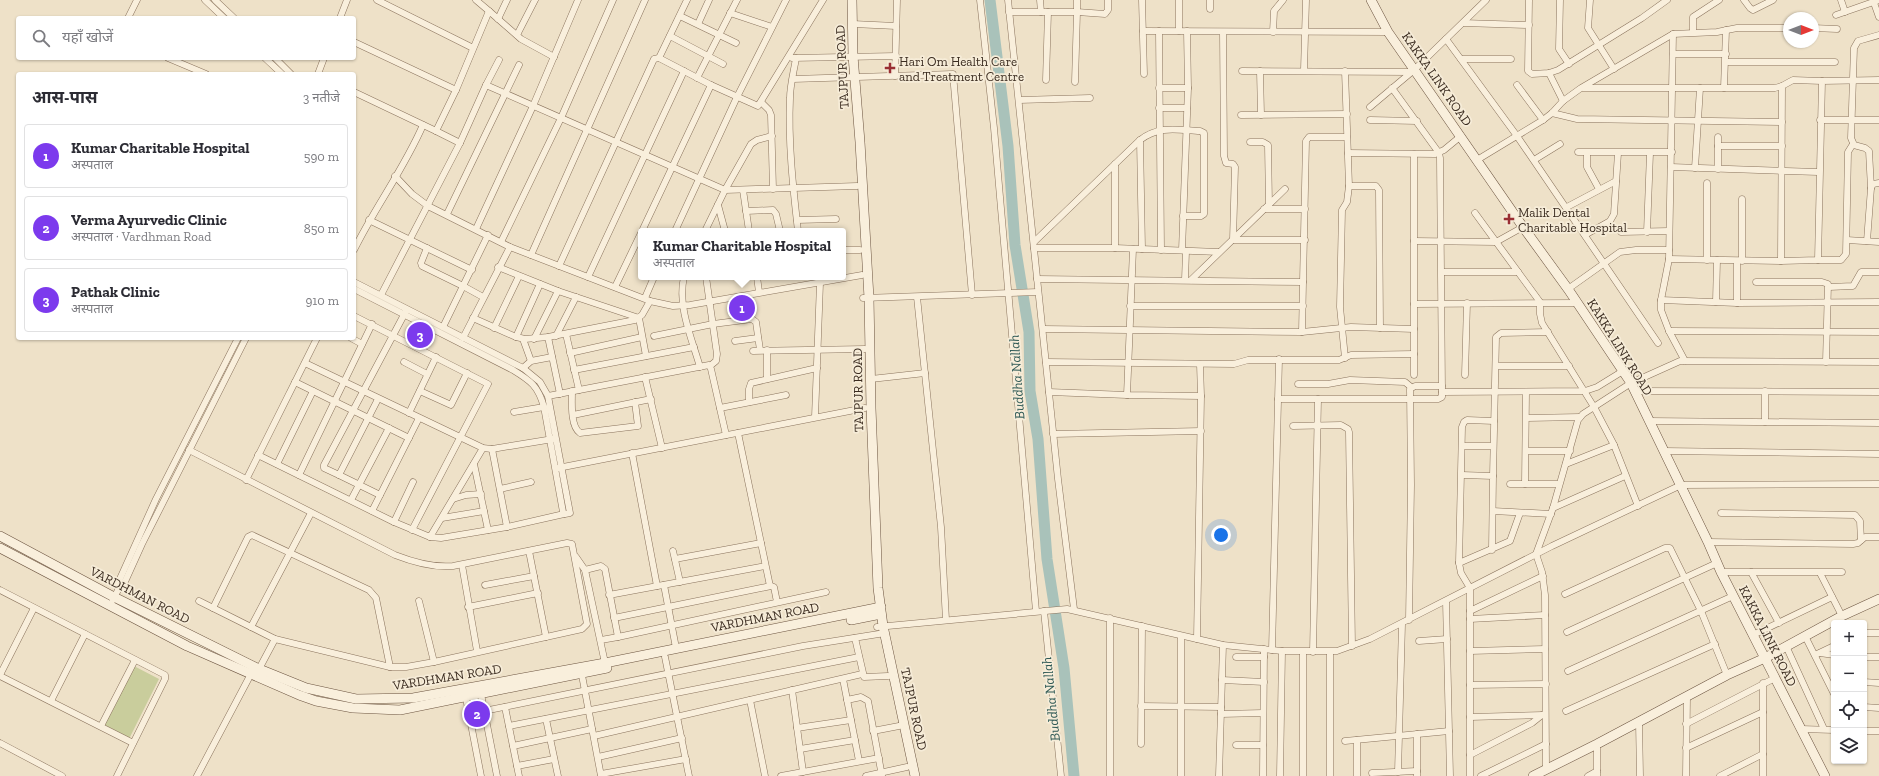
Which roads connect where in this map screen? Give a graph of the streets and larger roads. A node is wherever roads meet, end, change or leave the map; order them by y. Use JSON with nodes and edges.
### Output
{"nodes":[{"id":1,"x":137,"y":0,"type":"edge"},
{"id":2,"x":205,"y":0,"type":"edge"},
{"id":3,"x":215,"y":0,"type":"edge"},
{"id":4,"x":347,"y":0,"type":"edge"},
{"id":5,"x":377,"y":0,"type":"edge"},
{"id":6,"x":477,"y":0,"type":"edge"},
{"id":7,"x":507,"y":0,"type":"edge"},
{"id":8,"x":535,"y":0,"type":"edge"},
{"id":9,"x":578,"y":0,"type":"edge"},
{"id":10,"x":613,"y":0,"type":"edge"},
{"id":11,"x":645,"y":0,"type":"edge"},
{"id":12,"x":687,"y":0,"type":"edge"},
{"id":13,"x":709,"y":0,"type":"edge"},
{"id":14,"x":736,"y":0,"type":"edge"},
{"id":15,"x":786,"y":0,"type":"edge"},
{"id":16,"x":823,"y":0,"type":"edge"},
{"id":17,"x":847,"y":0,"type":"edge"},
{"id":18,"x":852,"y":0,"type":"edge"},
{"id":19,"x":897,"y":0,"type":"edge"},
{"id":20,"x":980,"y":0,"type":"edge"},
{"id":21,"x":1008,"y":0,"type":"edge"},
{"id":22,"x":1040,"y":0,"type":"edge"},
{"id":23,"x":1077,"y":0,"type":"edge"},
{"id":24,"x":1108,"y":0,"type":"edge"},
{"id":25,"x":1142,"y":0,"type":"edge"},
{"id":26,"x":1179,"y":0,"type":"edge"},
{"id":27,"x":1210,"y":0,"type":"edge"},
{"id":28,"x":1283,"y":0,"type":"edge"},
{"id":29,"x":1306,"y":0,"type":"edge"},
{"id":30,"x":1371,"y":0,"type":"edge"},
{"id":31,"x":1486,"y":0,"type":"edge"},
{"id":32,"x":1529,"y":0,"type":"edge"},
{"id":33,"x":1560,"y":0,"type":"edge"},
{"id":34,"x":1590,"y":0,"type":"edge"},
{"id":35,"x":1667,"y":0,"type":"edge"},
{"id":36,"x":1719,"y":0,"type":"edge"},
{"id":37,"x":1744,"y":0,"type":"edge"},
{"id":38,"x":1773,"y":0,"type":"edge"},
{"id":39,"x":1841,"y":0,"type":"edge"},
{"id":40,"x":1875,"y":1,"type":"edge"},
{"id":41,"x":1210,"y":9,"type":"dead end"},
{"id":42,"x":489,"y":11,"type":"junction"},
{"id":43,"x":1010,"y":12,"type":"junction"},
{"id":44,"x":1040,"y":12,"type":"junction"},
{"id":45,"x":1048,"y":12,"type":"junction"},
{"id":46,"x":1077,"y":12,"type":"junction"},
{"id":47,"x":1845,"y":12,"type":"junction"},
{"id":48,"x":730,"y":13,"type":"junction"},
{"id":49,"x":129,"y":16,"type":"edge"},
{"id":50,"x":222,"y":16,"type":"edge"},
{"id":51,"x":232,"y":16,"type":"edge"},
{"id":52,"x":341,"y":16,"type":"edge"},
{"id":53,"x":680,"y":16,"type":"junction"},
{"id":54,"x":1836,"y":16,"type":"dead end"},
{"id":55,"x":1879,"y":17,"type":"edge"},
{"id":56,"x":498,"y":19,"type":"junction"},
{"id":57,"x":1463,"y":23,"type":"junction"},
{"id":58,"x":698,"y":24,"type":"junction"},
{"id":59,"x":853,"y":24,"type":"junction"},
{"id":60,"x":1529,"y":25,"type":"junction"},
{"id":61,"x":896,"y":26,"type":"junction"},
{"id":62,"x":772,"y":27,"type":"junction"},
{"id":63,"x":1783,"y":28,"type":"edge"},
{"id":64,"x":1819,"y":28,"type":"edge"},
{"id":65,"x":1837,"y":28,"type":"dead end"},
{"id":66,"x":1726,"y":30,"type":"junction"},
{"id":67,"x":1143,"y":31,"type":"junction"},
{"id":68,"x":1159,"y":31,"type":"junction"},
{"id":69,"x":1179,"y":31,"type":"junction"},
{"id":70,"x":1187,"y":31,"type":"junction"},
{"id":71,"x":1223,"y":32,"type":"junction"},
{"id":72,"x":1274,"y":32,"type":"junction"},
{"id":73,"x":1305,"y":32,"type":"junction"},
{"id":74,"x":1388,"y":32,"type":"junction"},
{"id":75,"x":1693,"y":32,"type":"junction"},
{"id":76,"x":719,"y":34,"type":"junction"},
{"id":77,"x":1673,"y":34,"type":"junction"},
{"id":78,"x":517,"y":35,"type":"junction"},
{"id":79,"x":1879,"y":35,"type":"edge"},
{"id":80,"x":670,"y":36,"type":"junction"},
{"id":81,"x":1446,"y":39,"type":"junction"},
{"id":82,"x":356,"y":43,"type":"edge"},
{"id":83,"x":736,"y":43,"type":"dead end"},
{"id":84,"x":1598,"y":46,"type":"junction"},
{"id":85,"x":473,"y":48,"type":"junction"},
{"id":86,"x":1673,"y":54,"type":"junction"},
{"id":87,"x":1726,"y":54,"type":"junction"},
{"id":88,"x":850,"y":56,"type":"junction"},
{"id":89,"x":896,"y":56,"type":"junction"},
{"id":90,"x":554,"y":57,"type":"junction"},
{"id":91,"x":709,"y":57,"type":"junction"},
{"id":92,"x":659,"y":58,"type":"junction"},
{"id":93,"x":796,"y":58,"type":"junction"},
{"id":94,"x":786,"y":59,"type":"junction"},
{"id":95,"x":1461,"y":59,"type":"junction"},
{"id":96,"x":1511,"y":59,"type":"dead end"},
{"id":97,"x":173,"y":60,"type":"edge"},
{"id":98,"x":267,"y":60,"type":"edge"},
{"id":99,"x":277,"y":60,"type":"edge"},
{"id":100,"x":323,"y":60,"type":"edge"},
{"id":101,"x":499,"y":60,"type":"dead end"},
{"id":102,"x":1726,"y":62,"type":"junction"},
{"id":103,"x":1835,"y":62,"type":"dead end"},
{"id":104,"x":723,"y":64,"type":"dead end"},
{"id":105,"x":1569,"y":64,"type":"junction"},
{"id":106,"x":519,"y":65,"type":"dead end"},
{"id":107,"x":1614,"y":69,"type":"junction"},
{"id":108,"x":1304,"y":70,"type":"junction"},
{"id":109,"x":1242,"y":71,"type":"dead end"},
{"id":110,"x":1260,"y":71,"type":"junction"},
{"id":111,"x":1345,"y":71,"type":"junction"},
{"id":112,"x":1412,"y":71,"type":"junction"},
{"id":113,"x":201,"y":72,"type":"edge"},
{"id":114,"x":280,"y":72,"type":"edge"},
{"id":115,"x":289,"y":72,"type":"edge"},
{"id":116,"x":319,"y":72,"type":"edge"},
{"id":117,"x":684,"y":72,"type":"junction"},
{"id":118,"x":1549,"y":73,"type":"junction"},
{"id":119,"x":1144,"y":74,"type":"dead end"},
{"id":120,"x":895,"y":76,"type":"junction"},
{"id":121,"x":697,"y":78,"type":"junction"},
{"id":122,"x":851,"y":78,"type":"junction"},
{"id":123,"x":793,"y":79,"type":"junction"},
{"id":124,"x":1046,"y":80,"type":"dead end"},
{"id":125,"x":1853,"y":80,"type":"junction"},
{"id":126,"x":1879,"y":80,"type":"edge"},
{"id":127,"x":1822,"y":81,"type":"junction"},
{"id":128,"x":1075,"y":82,"type":"dead end"},
{"id":129,"x":486,"y":85,"type":"junction"},
{"id":130,"x":711,"y":85,"type":"junction"},
{"id":131,"x":1517,"y":85,"type":"dead end"},
{"id":132,"x":1782,"y":86,"type":"junction"},
{"id":133,"x":1159,"y":88,"type":"junction"},
{"id":134,"x":1188,"y":88,"type":"junction"},
{"id":135,"x":1392,"y":88,"type":"junction"},
{"id":136,"x":1581,"y":88,"type":"junction"},
{"id":137,"x":1673,"y":88,"type":"junction"},
{"id":138,"x":1700,"y":88,"type":"junction"},
{"id":139,"x":1724,"y":88,"type":"junction"},
{"id":140,"x":456,"y":90,"type":"junction"},
{"id":141,"x":356,"y":93,"type":"edge"},
{"id":142,"x":506,"y":94,"type":"junction"},
{"id":143,"x":737,"y":97,"type":"junction"},
{"id":144,"x":1090,"y":98,"type":"dead end"},
{"id":145,"x":1019,"y":100,"type":"junction"},
{"id":146,"x":1562,"y":101,"type":"junction"},
{"id":147,"x":761,"y":102,"type":"junction"},
{"id":148,"x":533,"y":106,"type":"junction"},
{"id":149,"x":1370,"y":107,"type":"dead end"},
{"id":150,"x":1159,"y":108,"type":"junction"},
{"id":151,"x":1187,"y":108,"type":"junction"},
{"id":152,"x":1347,"y":114,"type":"junction"},
{"id":153,"x":1552,"y":114,"type":"junction"},
{"id":154,"x":1241,"y":115,"type":"dead end"},
{"id":155,"x":1261,"y":115,"type":"junction"},
{"id":156,"x":561,"y":118,"type":"junction"},
{"id":157,"x":1851,"y":119,"type":"junction"},
{"id":158,"x":1370,"y":120,"type":"dead end"},
{"id":159,"x":1543,"y":120,"type":"junction"},
{"id":160,"x":1820,"y":120,"type":"junction"},
{"id":161,"x":1879,"y":120,"type":"edge"},
{"id":162,"x":1418,"y":121,"type":"junction"},
{"id":163,"x":1672,"y":121,"type":"junction"},
{"id":164,"x":1698,"y":121,"type":"junction"},
{"id":165,"x":1782,"y":122,"type":"junction"},
{"id":166,"x":423,"y":124,"type":"junction"},
{"id":167,"x":588,"y":130,"type":"junction"},
{"id":168,"x":1159,"y":130,"type":"junction"},
{"id":169,"x":1186,"y":130,"type":"junction"},
{"id":170,"x":436,"y":131,"type":"junction"},
{"id":171,"x":772,"y":136,"type":"junction"},
{"id":172,"x":1461,"y":136,"type":"junction"},
{"id":173,"x":1517,"y":136,"type":"junction"},
{"id":174,"x":1347,"y":137,"type":"junction"},
{"id":175,"x":1718,"y":137,"type":"dead end"},
{"id":176,"x":1140,"y":140,"type":"junction"},
{"id":177,"x":1250,"y":142,"type":"dead end"},
{"id":178,"x":460,"y":143,"type":"junction"},
{"id":179,"x":616,"y":143,"type":"junction"},
{"id":180,"x":1560,"y":144,"type":"dead end"},
{"id":181,"x":1853,"y":144,"type":"junction"},
{"id":182,"x":1718,"y":146,"type":"junction"},
{"id":183,"x":1782,"y":146,"type":"junction"},
{"id":184,"x":1578,"y":152,"type":"dead end"},
{"id":185,"x":1672,"y":152,"type":"junction"},
{"id":186,"x":1348,"y":153,"type":"junction"},
{"id":187,"x":1439,"y":153,"type":"junction"},
{"id":188,"x":1588,"y":153,"type":"junction"},
{"id":189,"x":1618,"y":153,"type":"junction"},
{"id":190,"x":1650,"y":153,"type":"junction"},
{"id":191,"x":1414,"y":154,"type":"junction"},
{"id":192,"x":644,"y":155,"type":"junction"},
{"id":193,"x":1477,"y":160,"type":"junction"},
{"id":194,"x":1534,"y":160,"type":"junction"},
{"id":195,"x":1115,"y":164,"type":"junction"},
{"id":196,"x":1671,"y":167,"type":"junction"},
{"id":197,"x":673,"y":168,"type":"junction"},
{"id":198,"x":1695,"y":168,"type":"junction"},
{"id":199,"x":1718,"y":169,"type":"junction"},
{"id":200,"x":1782,"y":170,"type":"junction"},
{"id":201,"x":1818,"y":172,"type":"junction"},
{"id":202,"x":395,"y":176,"type":"junction"},
{"id":203,"x":698,"y":179,"type":"junction"},
{"id":204,"x":1616,"y":181,"type":"junction"},
{"id":205,"x":1707,"y":183,"type":"dead end"},
{"id":206,"x":1879,"y":183,"type":"edge"},
{"id":207,"x":857,"y":186,"type":"junction"},
{"id":208,"x":1349,"y":186,"type":"junction"},
{"id":209,"x":793,"y":188,"type":"junction"},
{"id":210,"x":1871,"y":188,"type":"junction"},
{"id":211,"x":773,"y":189,"type":"junction"},
{"id":212,"x":1285,"y":189,"type":"dead end"},
{"id":213,"x":1599,"y":189,"type":"junction"},
{"id":214,"x":725,"y":190,"type":"junction"},
{"id":215,"x":743,"y":190,"type":"junction"},
{"id":216,"x":1742,"y":199,"type":"dead end"},
{"id":217,"x":718,"y":205,"type":"junction"},
{"id":218,"x":428,"y":206,"type":"junction"},
{"id":219,"x":1266,"y":207,"type":"junction"},
{"id":220,"x":1567,"y":207,"type":"junction"},
{"id":221,"x":1305,"y":209,"type":"junction"},
{"id":222,"x":746,"y":211,"type":"junction"},
{"id":223,"x":1475,"y":213,"type":"dead end"},
{"id":224,"x":447,"y":214,"type":"junction"},
{"id":225,"x":1183,"y":216,"type":"junction"},
{"id":226,"x":836,"y":219,"type":"dead end"},
{"id":227,"x":369,"y":220,"type":"junction"},
{"id":228,"x":797,"y":220,"type":"junction"},
{"id":229,"x":1522,"y":227,"type":"junction"},
{"id":230,"x":644,"y":228,"type":"edge"},
{"id":231,"x":676,"y":228,"type":"edge"},
{"id":232,"x":706,"y":228,"type":"edge"},
{"id":233,"x":724,"y":228,"type":"edge"},
{"id":234,"x":749,"y":228,"type":"edge"},
{"id":235,"x":779,"y":228,"type":"edge"},
{"id":236,"x":798,"y":228,"type":"edge"},
{"id":237,"x":476,"y":229,"type":"junction"},
{"id":238,"x":1669,"y":231,"type":"junction"},
{"id":239,"x":1621,"y":232,"type":"dead end"},
{"id":240,"x":1647,"y":232,"type":"junction"},
{"id":241,"x":1586,"y":235,"type":"junction"},
{"id":242,"x":488,"y":236,"type":"junction"},
{"id":243,"x":411,"y":240,"type":"junction"},
{"id":244,"x":638,"y":240,"type":"edge"},
{"id":245,"x":1233,"y":240,"type":"junction"},
{"id":246,"x":1305,"y":240,"type":"junction"},
{"id":247,"x":1441,"y":240,"type":"junction"},
{"id":248,"x":1847,"y":240,"type":"junction"},
{"id":249,"x":1414,"y":241,"type":"junction"},
{"id":250,"x":1867,"y":241,"type":"junction"},
{"id":251,"x":501,"y":242,"type":"junction"},
{"id":252,"x":1496,"y":242,"type":"junction"},
{"id":253,"x":1879,"y":242,"type":"edge"},
{"id":254,"x":1034,"y":245,"type":"junction"},
{"id":255,"x":356,"y":246,"type":"edge"},
{"id":256,"x":510,"y":247,"type":"junction"},
{"id":257,"x":427,"y":248,"type":"junction"},
{"id":258,"x":1115,"y":248,"type":"junction"},
{"id":259,"x":1133,"y":249,"type":"junction"},
{"id":260,"x":1142,"y":249,"type":"junction"},
{"id":261,"x":846,"y":250,"type":"edge"},
{"id":262,"x":860,"y":250,"type":"junction"},
{"id":263,"x":1161,"y":250,"type":"junction"},
{"id":264,"x":1669,"y":250,"type":"junction"},
{"id":265,"x":1184,"y":251,"type":"junction"},
{"id":266,"x":1219,"y":252,"type":"junction"},
{"id":267,"x":531,"y":255,"type":"junction"},
{"id":268,"x":1669,"y":259,"type":"junction"},
{"id":269,"x":1707,"y":260,"type":"junction"},
{"id":270,"x":1717,"y":260,"type":"junction"},
{"id":271,"x":1818,"y":260,"type":"junction"},
{"id":272,"x":1739,"y":261,"type":"junction"},
{"id":273,"x":1781,"y":261,"type":"junction"},
{"id":274,"x":1602,"y":263,"type":"junction"},
{"id":275,"x":559,"y":266,"type":"junction"},
{"id":276,"x":498,"y":267,"type":"junction"},
{"id":277,"x":472,"y":270,"type":"junction"},
{"id":278,"x":1442,"y":272,"type":"junction"},
{"id":279,"x":1518,"y":272,"type":"junction"},
{"id":280,"x":1879,"y":272,"type":"edge"},
{"id":281,"x":862,"y":275,"type":"junction"},
{"id":282,"x":520,"y":276,"type":"junction"},
{"id":283,"x":588,"y":276,"type":"junction"},
{"id":284,"x":846,"y":278,"type":"edge"},
{"id":285,"x":1037,"y":279,"type":"junction"},
{"id":286,"x":1132,"y":279,"type":"junction"},
{"id":287,"x":653,"y":280,"type":"edge"},
{"id":288,"x":683,"y":280,"type":"edge"},
{"id":289,"x":706,"y":280,"type":"edge"},
{"id":290,"x":757,"y":280,"type":"edge"},
{"id":291,"x":810,"y":280,"type":"edge"},
{"id":292,"x":836,"y":280,"type":"edge"},
{"id":293,"x":1188,"y":280,"type":"junction"},
{"id":294,"x":1304,"y":282,"type":"junction"},
{"id":295,"x":1756,"y":282,"type":"dead end"},
{"id":296,"x":356,"y":283,"type":"edge"},
{"id":297,"x":820,"y":283,"type":"junction"},
{"id":298,"x":540,"y":284,"type":"junction"},
{"id":299,"x":812,"y":284,"type":"junction"},
{"id":300,"x":463,"y":286,"type":"junction"},
{"id":301,"x":615,"y":287,"type":"junction"},
{"id":302,"x":1829,"y":287,"type":"junction"},
{"id":303,"x":1568,"y":289,"type":"junction"},
{"id":304,"x":356,"y":290,"type":"edge"},
{"id":305,"x":558,"y":291,"type":"junction"},
{"id":306,"x":758,"y":292,"type":"junction"},
{"id":307,"x":1035,"y":292,"type":"junction"},
{"id":308,"x":1011,"y":294,"type":"junction"},
{"id":309,"x":381,"y":295,"type":"junction"},
{"id":310,"x":972,"y":295,"type":"junction"},
{"id":311,"x":483,"y":297,"type":"junction"},
{"id":312,"x":576,"y":297,"type":"junction"},
{"id":313,"x":917,"y":297,"type":"junction"},
{"id":314,"x":866,"y":298,"type":"junction"},
{"id":315,"x":647,"y":300,"type":"junction"},
{"id":316,"x":1661,"y":300,"type":"junction"},
{"id":317,"x":710,"y":301,"type":"junction"},
{"id":318,"x":1540,"y":302,"type":"junction"},
{"id":319,"x":1577,"y":302,"type":"junction"},
{"id":320,"x":1716,"y":302,"type":"junction"},
{"id":321,"x":1737,"y":302,"type":"junction"},
{"id":322,"x":1828,"y":302,"type":"junction"},
{"id":323,"x":1879,"y":302,"type":"edge"},
{"id":324,"x":1467,"y":303,"type":"junction"},
{"id":325,"x":1414,"y":304,"type":"junction"},
{"id":326,"x":1442,"y":304,"type":"junction"},
{"id":327,"x":683,"y":305,"type":"junction"},
{"id":328,"x":1130,"y":306,"type":"junction"},
{"id":329,"x":1304,"y":306,"type":"junction"},
{"id":330,"x":405,"y":311,"type":"junction"},
{"id":331,"x":356,"y":317,"type":"edge"},
{"id":332,"x":473,"y":318,"type":"junction"},
{"id":333,"x":639,"y":318,"type":"junction"},
{"id":334,"x":372,"y":324,"type":"junction"},
{"id":335,"x":713,"y":324,"type":"junction"},
{"id":336,"x":443,"y":327,"type":"junction"},
{"id":337,"x":494,"y":328,"type":"junction"},
{"id":338,"x":1343,"y":328,"type":"junction"},
{"id":339,"x":1380,"y":328,"type":"junction"},
{"id":340,"x":690,"y":329,"type":"junction"},
{"id":341,"x":1043,"y":329,"type":"junction"},
{"id":342,"x":1414,"y":329,"type":"junction"},
{"id":343,"x":1129,"y":331,"type":"junction"},
{"id":344,"x":1669,"y":331,"type":"junction"},
{"id":345,"x":1302,"y":332,"type":"junction"},
{"id":346,"x":1548,"y":332,"type":"junction"},
{"id":347,"x":1827,"y":332,"type":"junction"},
{"id":348,"x":1879,"y":332,"type":"edge"},
{"id":349,"x":393,"y":334,"type":"junction"},
{"id":350,"x":566,"y":334,"type":"junction"},
{"id":351,"x":556,"y":336,"type":"junction"},
{"id":352,"x":654,"y":336,"type":"dead end"},
{"id":353,"x":516,"y":337,"type":"junction"},
{"id":354,"x":548,"y":337,"type":"junction"},
{"id":355,"x":642,"y":337,"type":"junction"},
{"id":356,"x":463,"y":338,"type":"junction"},
{"id":357,"x":758,"y":338,"type":"junction"},
{"id":358,"x":523,"y":339,"type":"junction"},
{"id":359,"x":534,"y":339,"type":"junction"},
{"id":360,"x":237,"y":340,"type":"edge"},
{"id":361,"x":245,"y":340,"type":"edge"},
{"id":362,"x":316,"y":340,"type":"edge"},
{"id":363,"x":355,"y":340,"type":"edge"},
{"id":364,"x":735,"y":341,"type":"dead end"},
{"id":365,"x":1658,"y":342,"type":"dead end"},
{"id":366,"x":362,"y":344,"type":"junction"},
{"id":367,"x":694,"y":347,"type":"junction"},
{"id":368,"x":865,"y":349,"type":"junction"},
{"id":369,"x":760,"y":350,"type":"junction"},
{"id":370,"x":767,"y":350,"type":"junction"},
{"id":371,"x":818,"y":350,"type":"junction"},
{"id":372,"x":753,"y":351,"type":"dead end"},
{"id":373,"x":570,"y":353,"type":"junction"},
{"id":374,"x":1414,"y":354,"type":"junction"},
{"id":375,"x":646,"y":356,"type":"junction"},
{"id":376,"x":436,"y":357,"type":"junction"},
{"id":377,"x":552,"y":357,"type":"junction"},
{"id":378,"x":1344,"y":358,"type":"junction"},
{"id":379,"x":1279,"y":359,"type":"junction"},
{"id":380,"x":531,"y":361,"type":"junction"},
{"id":381,"x":1685,"y":361,"type":"junction"},
{"id":382,"x":404,"y":362,"type":"dead end"},
{"id":383,"x":1046,"y":362,"type":"junction"},
{"id":384,"x":1826,"y":362,"type":"junction"},
{"id":385,"x":1879,"y":362,"type":"edge"},
{"id":386,"x":305,"y":363,"type":"junction"},
{"id":387,"x":1127,"y":364,"type":"junction"},
{"id":388,"x":1200,"y":364,"type":"junction"},
{"id":389,"x":700,"y":366,"type":"junction"},
{"id":390,"x":710,"y":366,"type":"junction"},
{"id":391,"x":1496,"y":366,"type":"junction"},
{"id":392,"x":1569,"y":366,"type":"junction"},
{"id":393,"x":523,"y":368,"type":"junction"},
{"id":394,"x":817,"y":368,"type":"junction"},
{"id":395,"x":574,"y":370,"type":"junction"},
{"id":396,"x":1623,"y":371,"type":"junction"},
{"id":397,"x":467,"y":373,"type":"junction"},
{"id":398,"x":925,"y":373,"type":"junction"},
{"id":399,"x":427,"y":374,"type":"junction"},
{"id":400,"x":1465,"y":374,"type":"dead end"},
{"id":401,"x":1414,"y":375,"type":"dead end"},
{"id":402,"x":645,"y":377,"type":"junction"},
{"id":403,"x":767,"y":379,"type":"junction"},
{"id":404,"x":871,"y":379,"type":"junction"},
{"id":405,"x":295,"y":382,"type":"junction"},
{"id":406,"x":343,"y":382,"type":"junction"},
{"id":407,"x":1631,"y":383,"type":"junction"},
{"id":408,"x":1298,"y":384,"type":"dead end"},
{"id":409,"x":1411,"y":387,"type":"junction"},
{"id":410,"x":1442,"y":389,"type":"junction"},
{"id":411,"x":579,"y":390,"type":"junction"},
{"id":412,"x":313,"y":391,"type":"junction"},
{"id":413,"x":363,"y":391,"type":"junction"},
{"id":414,"x":420,"y":391,"type":"junction"},
{"id":415,"x":572,"y":391,"type":"junction"},
{"id":416,"x":1586,"y":391,"type":"junction"},
{"id":417,"x":1635,"y":391,"type":"junction"},
{"id":418,"x":1765,"y":391,"type":"junction"},
{"id":419,"x":1049,"y":392,"type":"junction"},
{"id":420,"x":1494,"y":392,"type":"junction"},
{"id":421,"x":1526,"y":392,"type":"junction"},
{"id":422,"x":1879,"y":392,"type":"edge"},
{"id":423,"x":560,"y":394,"type":"junction"},
{"id":424,"x":786,"y":395,"type":"dead end"},
{"id":425,"x":1127,"y":395,"type":"junction"},
{"id":426,"x":548,"y":396,"type":"junction"},
{"id":427,"x":1201,"y":396,"type":"junction"},
{"id":428,"x":378,"y":399,"type":"junction"},
{"id":429,"x":651,"y":399,"type":"junction"},
{"id":430,"x":1278,"y":399,"type":"junction"},
{"id":431,"x":1318,"y":399,"type":"junction"},
{"id":432,"x":1411,"y":399,"type":"junction"},
{"id":433,"x":333,"y":401,"type":"junction"},
{"id":434,"x":635,"y":402,"type":"junction"},
{"id":435,"x":749,"y":402,"type":"junction"},
{"id":436,"x":544,"y":407,"type":"junction"},
{"id":437,"x":1594,"y":407,"type":"junction"},
{"id":438,"x":720,"y":408,"type":"junction"},
{"id":439,"x":865,"y":408,"type":"junction"},
{"id":440,"x":352,"y":410,"type":"junction"},
{"id":441,"x":514,"y":412,"type":"dead end"},
{"id":442,"x":409,"y":413,"type":"junction"},
{"id":443,"x":573,"y":415,"type":"junction"},
{"id":444,"x":815,"y":417,"type":"junction"},
{"id":445,"x":1580,"y":417,"type":"junction"},
{"id":446,"x":368,"y":418,"type":"junction"},
{"id":447,"x":419,"y":418,"type":"junction"},
{"id":448,"x":1527,"y":418,"type":"junction"},
{"id":449,"x":1494,"y":421,"type":"junction"},
{"id":450,"x":1649,"y":421,"type":"junction"},
{"id":451,"x":1765,"y":422,"type":"junction"},
{"id":452,"x":1879,"y":423,"type":"edge"},
{"id":453,"x":1294,"y":426,"type":"dead end"},
{"id":454,"x":1318,"y":426,"type":"junction"},
{"id":455,"x":389,"y":428,"type":"junction"},
{"id":456,"x":1201,"y":431,"type":"junction"},
{"id":457,"x":738,"y":433,"type":"junction"},
{"id":458,"x":1053,"y":434,"type":"junction"},
{"id":459,"x":726,"y":435,"type":"junction"},
{"id":460,"x":460,"y":437,"type":"junction"},
{"id":461,"x":409,"y":438,"type":"junction"},
{"id":462,"x":556,"y":439,"type":"junction"},
{"id":463,"x":549,"y":440,"type":"junction"},
{"id":464,"x":1614,"y":445,"type":"junction"},
{"id":465,"x":1463,"y":446,"type":"junction"},
{"id":466,"x":1493,"y":446,"type":"junction"},
{"id":467,"x":483,"y":448,"type":"junction"},
{"id":468,"x":662,"y":448,"type":"junction"},
{"id":469,"x":492,"y":449,"type":"junction"},
{"id":470,"x":189,"y":450,"type":"junction"},
{"id":471,"x":1526,"y":451,"type":"junction"},
{"id":472,"x":1570,"y":451,"type":"junction"},
{"id":473,"x":1664,"y":451,"type":"junction"},
{"id":474,"x":632,"y":453,"type":"junction"},
{"id":475,"x":1879,"y":454,"type":"edge"},
{"id":476,"x":258,"y":455,"type":"junction"},
{"id":477,"x":276,"y":464,"type":"junction"},
{"id":478,"x":474,"y":464,"type":"junction"},
{"id":479,"x":1566,"y":464,"type":"junction"},
{"id":480,"x":562,"y":467,"type":"junction"},
{"id":481,"x":555,"y":469,"type":"junction"},
{"id":482,"x":299,"y":474,"type":"junction"},
{"id":483,"x":339,"y":475,"type":"junction"},
{"id":484,"x":1462,"y":475,"type":"junction"},
{"id":485,"x":1492,"y":476,"type":"junction"},
{"id":486,"x":1625,"y":476,"type":"junction"},
{"id":487,"x":246,"y":480,"type":"junction"},
{"id":488,"x":413,"y":482,"type":"dead end"},
{"id":489,"x":531,"y":482,"type":"dead end"},
{"id":490,"x":1510,"y":484,"type":"dead end"},
{"id":491,"x":1525,"y":484,"type":"junction"},
{"id":492,"x":1559,"y":484,"type":"junction"},
{"id":493,"x":1879,"y":484,"type":"edge"},
{"id":494,"x":359,"y":485,"type":"junction"},
{"id":495,"x":1681,"y":485,"type":"junction"},
{"id":496,"x":500,"y":489,"type":"junction"},
{"id":497,"x":481,"y":494,"type":"junction"},
{"id":498,"x":380,"y":495,"type":"junction"},
{"id":499,"x":453,"y":499,"type":"junction"},
{"id":500,"x":351,"y":500,"type":"junction"},
{"id":501,"x":1638,"y":506,"type":"junction"},
{"id":502,"x":372,"y":511,"type":"junction"},
{"id":503,"x":1493,"y":511,"type":"junction"},
{"id":504,"x":1552,"y":511,"type":"junction"},
{"id":505,"x":484,"y":512,"type":"junction"},
{"id":506,"x":310,"y":513,"type":"junction"},
{"id":507,"x":1520,"y":513,"type":"junction"},
{"id":508,"x":1721,"y":513,"type":"dead end"},
{"id":509,"x":564,"y":514,"type":"junction"},
{"id":510,"x":442,"y":518,"type":"junction"},
{"id":511,"x":394,"y":522,"type":"junction"},
{"id":512,"x":507,"y":527,"type":"junction"},
{"id":513,"x":412,"y":530,"type":"junction"},
{"id":514,"x":488,"y":530,"type":"junction"},
{"id":515,"x":0,"y":536,"type":"edge"},
{"id":516,"x":430,"y":537,"type":"junction"},
{"id":517,"x":1879,"y":537,"type":"edge"},
{"id":518,"x":1861,"y":540,"type":"junction"},
{"id":519,"x":1708,"y":542,"type":"junction"},
{"id":520,"x":760,"y":543,"type":"junction"},
{"id":521,"x":0,"y":548,"type":"edge"},
{"id":522,"x":1492,"y":550,"type":"junction"},
{"id":523,"x":529,"y":551,"type":"junction"},
{"id":524,"x":674,"y":551,"type":"dead end"},
{"id":525,"x":290,"y":552,"type":"junction"},
{"id":526,"x":1536,"y":554,"type":"junction"},
{"id":527,"x":575,"y":556,"type":"junction"},
{"id":528,"x":675,"y":559,"type":"junction"},
{"id":529,"x":1459,"y":563,"type":"junction"},
{"id":530,"x":1717,"y":563,"type":"junction"},
{"id":531,"x":462,"y":565,"type":"junction"},
{"id":532,"x":765,"y":566,"type":"junction"},
{"id":533,"x":585,"y":570,"type":"junction"},
{"id":534,"x":1721,"y":572,"type":"junction"},
{"id":535,"x":1751,"y":572,"type":"junction"},
{"id":536,"x":1842,"y":572,"type":"dead end"},
{"id":537,"x":1820,"y":573,"type":"junction"},
{"id":538,"x":534,"y":576,"type":"junction"},
{"id":539,"x":1543,"y":576,"type":"junction"},
{"id":540,"x":1685,"y":578,"type":"junction"},
{"id":541,"x":680,"y":582,"type":"junction"},
{"id":542,"x":484,"y":585,"type":"dead end"},
{"id":543,"x":664,"y":585,"type":"junction"},
{"id":544,"x":657,"y":586,"type":"junction"},
{"id":545,"x":770,"y":586,"type":"junction"},
{"id":546,"x":119,"y":588,"type":"junction"},
{"id":547,"x":1470,"y":588,"type":"junction"},
{"id":548,"x":0,"y":590,"type":"edge"},
{"id":549,"x":826,"y":592,"type":"dead end"},
{"id":550,"x":538,"y":593,"type":"junction"},
{"id":551,"x":609,"y":594,"type":"junction"},
{"id":552,"x":1565,"y":594,"type":"dead end"},
{"id":553,"x":1733,"y":596,"type":"junction"},
{"id":554,"x":1832,"y":597,"type":"junction"},
{"id":555,"x":114,"y":598,"type":"junction"},
{"id":556,"x":1879,"y":599,"type":"edge"},
{"id":557,"x":199,"y":601,"type":"dead end"},
{"id":558,"x":419,"y":601,"type":"dead end"},
{"id":559,"x":1446,"y":601,"type":"junction"},
{"id":560,"x":777,"y":602,"type":"junction"},
{"id":561,"x":110,"y":607,"type":"junction"},
{"id":562,"x":468,"y":607,"type":"junction"},
{"id":563,"x":668,"y":607,"type":"junction"},
{"id":564,"x":34,"y":608,"type":"junction"},
{"id":565,"x":213,"y":608,"type":"junction"},
{"id":566,"x":1070,"y":609,"type":"junction"},
{"id":567,"x":1045,"y":610,"type":"junction"},
{"id":568,"x":878,"y":611,"type":"junction"},
{"id":569,"x":1036,"y":611,"type":"junction"},
{"id":570,"x":1470,"y":611,"type":"junction"},
{"id":571,"x":1701,"y":611,"type":"junction"},
{"id":572,"x":1545,"y":615,"type":"junction"},
{"id":573,"x":614,"y":618,"type":"junction"},
{"id":574,"x":1110,"y":618,"type":"junction"},
{"id":575,"x":1470,"y":619,"type":"junction"},
{"id":576,"x":946,"y":620,"type":"junction"},
{"id":577,"x":1408,"y":620,"type":"junction"},
{"id":578,"x":1837,"y":620,"type":"edge"},
{"id":579,"x":1779,"y":623,"type":"junction"},
{"id":580,"x":1831,"y":623,"type":"edge"},
{"id":581,"x":1402,"y":624,"type":"junction"},
{"id":582,"x":672,"y":626,"type":"junction"},
{"id":583,"x":1142,"y":626,"type":"junction"},
{"id":584,"x":251,"y":627,"type":"junction"},
{"id":585,"x":881,"y":630,"type":"junction"},
{"id":586,"x":1567,"y":632,"type":"dead end"},
{"id":587,"x":1867,"y":633,"type":"edge"},
{"id":588,"x":1879,"y":633,"type":"edge"},
{"id":589,"x":85,"y":634,"type":"junction"},
{"id":590,"x":1753,"y":635,"type":"junction"},
{"id":591,"x":1181,"y":636,"type":"junction"},
{"id":592,"x":1805,"y":636,"type":"junction"},
{"id":593,"x":546,"y":637,"type":"junction"},
{"id":594,"x":618,"y":637,"type":"junction"},
{"id":595,"x":275,"y":638,"type":"junction"},
{"id":596,"x":856,"y":638,"type":"junction"},
{"id":597,"x":1447,"y":639,"type":"junction"},
{"id":598,"x":601,"y":640,"type":"junction"},
{"id":599,"x":1197,"y":640,"type":"junction"},
{"id":600,"x":1419,"y":641,"type":"dead end"},
{"id":601,"x":1715,"y":644,"type":"junction"},
{"id":602,"x":1223,"y":645,"type":"junction"},
{"id":603,"x":1352,"y":646,"type":"junction"},
{"id":604,"x":1786,"y":646,"type":"junction"},
{"id":605,"x":676,"y":648,"type":"junction"},
{"id":606,"x":1831,"y":648,"type":"edge"},
{"id":607,"x":1545,"y":649,"type":"junction"},
{"id":608,"x":1264,"y":650,"type":"junction"},
{"id":609,"x":1272,"y":650,"type":"junction"},
{"id":610,"x":477,"y":651,"type":"junction"},
{"id":611,"x":1282,"y":651,"type":"junction"},
{"id":612,"x":1470,"y":651,"type":"junction"},
{"id":613,"x":1303,"y":652,"type":"junction"},
{"id":614,"x":1313,"y":652,"type":"junction"},
{"id":615,"x":1330,"y":652,"type":"junction"},
{"id":616,"x":1818,"y":654,"type":"junction"},
{"id":617,"x":1831,"y":655,"type":"edge"},
{"id":618,"x":665,"y":657,"type":"junction"},
{"id":619,"x":859,"y":657,"type":"junction"},
{"id":620,"x":1236,"y":657,"type":"dead end"},
{"id":621,"x":1264,"y":657,"type":"junction"},
{"id":622,"x":1867,"y":657,"type":"edge"},
{"id":623,"x":1879,"y":657,"type":"edge"},
{"id":624,"x":1765,"y":658,"type":"junction"},
{"id":625,"x":135,"y":660,"type":"junction"},
{"id":626,"x":434,"y":662,"type":"junction"},
{"id":627,"x":605,"y":663,"type":"junction"},
{"id":628,"x":390,"y":667,"type":"junction"},
{"id":629,"x":255,"y":670,"type":"junction"},
{"id":630,"x":581,"y":670,"type":"junction"},
{"id":631,"x":1568,"y":671,"type":"dead end"},
{"id":632,"x":669,"y":673,"type":"junction"},
{"id":633,"x":862,"y":674,"type":"junction"},
{"id":634,"x":1727,"y":675,"type":"junction"},
{"id":635,"x":0,"y":676,"type":"edge"},
{"id":636,"x":888,"y":676,"type":"junction"},
{"id":637,"x":1775,"y":678,"type":"junction"},
{"id":638,"x":843,"y":679,"type":"junction"},
{"id":639,"x":1222,"y":680,"type":"junction"},
{"id":640,"x":1831,"y":681,"type":"edge"},
{"id":641,"x":1264,"y":682,"type":"junction"},
{"id":642,"x":1867,"y":682,"type":"edge"},
{"id":643,"x":1763,"y":683,"type":"junction"},
{"id":644,"x":1879,"y":683,"type":"edge"},
{"id":645,"x":1546,"y":684,"type":"junction"},
{"id":646,"x":1470,"y":685,"type":"junction"},
{"id":647,"x":585,"y":690,"type":"junction"},
{"id":648,"x":792,"y":690,"type":"junction"},
{"id":649,"x":465,"y":693,"type":"junction"},
{"id":650,"x":673,"y":693,"type":"junction"},
{"id":651,"x":480,"y":694,"type":"junction"},
{"id":652,"x":1687,"y":697,"type":"junction"},
{"id":653,"x":750,"y":700,"type":"junction"},
{"id":654,"x":847,"y":700,"type":"junction"},
{"id":655,"x":51,"y":701,"type":"junction"},
{"id":656,"x":1142,"y":706,"type":"junction"},
{"id":657,"x":1180,"y":706,"type":"junction"},
{"id":658,"x":505,"y":707,"type":"junction"},
{"id":659,"x":1221,"y":707,"type":"junction"},
{"id":660,"x":1867,"y":707,"type":"edge"},
{"id":661,"x":1879,"y":708,"type":"edge"},
{"id":662,"x":589,"y":710,"type":"junction"},
{"id":663,"x":484,"y":711,"type":"junction"},
{"id":664,"x":1566,"y":711,"type":"dead end"},
{"id":665,"x":1763,"y":712,"type":"junction"},
{"id":666,"x":1264,"y":713,"type":"junction"},
{"id":667,"x":1221,"y":714,"type":"junction"},
{"id":668,"x":1544,"y":715,"type":"junction"},
{"id":669,"x":1470,"y":717,"type":"junction"},
{"id":670,"x":678,"y":718,"type":"junction"},
{"id":671,"x":546,"y":719,"type":"junction"},
{"id":672,"x":851,"y":720,"type":"junction"},
{"id":673,"x":1639,"y":722,"type":"junction"},
{"id":674,"x":1686,"y":724,"type":"junction"},
{"id":675,"x":101,"y":726,"type":"junction"},
{"id":676,"x":509,"y":726,"type":"junction"},
{"id":677,"x":899,"y":726,"type":"junction"},
{"id":678,"x":797,"y":728,"type":"junction"},
{"id":679,"x":592,"y":729,"type":"junction"},
{"id":680,"x":1801,"y":729,"type":"junction"},
{"id":681,"x":1824,"y":729,"type":"junction"},
{"id":682,"x":1831,"y":730,"type":"edge"},
{"id":683,"x":873,"y":731,"type":"junction"},
{"id":684,"x":1449,"y":731,"type":"junction"},
{"id":685,"x":1867,"y":731,"type":"edge"},
{"id":686,"x":1879,"y":731,"type":"edge"},
{"id":687,"x":1417,"y":734,"type":"junction"},
{"id":688,"x":594,"y":736,"type":"junction"},
{"id":689,"x":1398,"y":736,"type":"junction"},
{"id":690,"x":682,"y":738,"type":"junction"},
{"id":691,"x":550,"y":739,"type":"junction"},
{"id":692,"x":855,"y":740,"type":"junction"},
{"id":693,"x":1357,"y":740,"type":"junction"},
{"id":694,"x":1345,"y":741,"type":"dead end"},
{"id":695,"x":0,"y":743,"type":"edge"},
{"id":696,"x":133,"y":743,"type":"junction"},
{"id":697,"x":1141,"y":744,"type":"dead end"},
{"id":698,"x":1546,"y":744,"type":"junction"},
{"id":699,"x":1597,"y":744,"type":"junction"},
{"id":700,"x":1236,"y":745,"type":"dead end"},
{"id":701,"x":1263,"y":745,"type":"junction"},
{"id":702,"x":513,"y":746,"type":"junction"},
{"id":703,"x":800,"y":748,"type":"junction"},
{"id":704,"x":1686,"y":748,"type":"junction"},
{"id":705,"x":1763,"y":754,"type":"junction"},
{"id":706,"x":1470,"y":755,"type":"junction"},
{"id":707,"x":598,"y":757,"type":"junction"},
{"id":708,"x":554,"y":758,"type":"junction"},
{"id":709,"x":879,"y":758,"type":"junction"},
{"id":710,"x":686,"y":759,"type":"junction"},
{"id":711,"x":859,"y":761,"type":"junction"},
{"id":712,"x":517,"y":766,"type":"junction"},
{"id":713,"x":1546,"y":769,"type":"junction"},
{"id":714,"x":803,"y":772,"type":"junction"},
{"id":715,"x":908,"y":772,"type":"edge"},
{"id":716,"x":1398,"y":772,"type":"junction"},
{"id":717,"x":1372,"y":773,"type":"dead end"},
{"id":718,"x":882,"y":774,"type":"edge"},
{"id":719,"x":1388,"y":774,"type":"edge"},
{"id":720,"x":1417,"y":774,"type":"edge"},
{"id":721,"x":1597,"y":774,"type":"edge"},
{"id":722,"x":601,"y":775,"type":"edge"},
{"id":723,"x":62,"y":776,"type":"edge"},
{"id":724,"x":117,"y":776,"type":"edge"},
{"id":725,"x":197,"y":776,"type":"edge"},
{"id":726,"x":481,"y":776,"type":"edge"},
{"id":727,"x":497,"y":776,"type":"edge"},
{"id":728,"x":519,"y":776,"type":"edge"},
{"id":729,"x":558,"y":776,"type":"edge"},
{"id":730,"x":689,"y":776,"type":"edge"},
{"id":731,"x":765,"y":776,"type":"edge"},
{"id":732,"x":784,"y":776,"type":"edge"},
{"id":733,"x":866,"y":776,"type":"edge"},
{"id":734,"x":915,"y":776,"type":"edge"},
{"id":735,"x":1061,"y":776,"type":"edge"},
{"id":736,"x":1110,"y":776,"type":"edge"},
{"id":737,"x":1181,"y":776,"type":"edge"},
{"id":738,"x":1219,"y":776,"type":"edge"},
{"id":739,"x":1263,"y":776,"type":"edge"},
{"id":740,"x":1280,"y":776,"type":"edge"},
{"id":741,"x":1303,"y":776,"type":"edge"},
{"id":742,"x":1330,"y":776,"type":"edge"},
{"id":743,"x":1357,"y":776,"type":"edge"},
{"id":744,"x":1450,"y":776,"type":"edge"},
{"id":745,"x":1470,"y":776,"type":"edge"},
{"id":746,"x":1481,"y":776,"type":"edge"},
{"id":747,"x":1533,"y":776,"type":"edge"},
{"id":748,"x":1588,"y":776,"type":"edge"},
{"id":749,"x":1640,"y":776,"type":"edge"},
{"id":750,"x":1686,"y":776,"type":"edge"},
{"id":751,"x":1720,"y":776,"type":"edge"},
{"id":752,"x":1763,"y":776,"type":"edge"},
{"id":753,"x":1825,"y":776,"type":"edge"}],
"edges":[{"from":1,"to":49,"type":"street"},
{"from":2,"to":50,"type":"street"},
{"from":3,"to":51,"type":"street"},
{"from":4,"to":52,"type":"street"},
{"from":5,"to":85,"type":"street"},
{"from":6,"to":42,"type":"street"},
{"from":7,"to":56,"type":"street"},
{"from":8,"to":78,"type":"street"},
{"from":9,"to":90,"type":"street"},
{"from":10,"to":156,"type":"street"},
{"from":11,"to":167,"type":"street"},
{"from":12,"to":53,"type":"street"},
{"from":13,"to":58,"type":"street"},
{"from":14,"to":48,"type":"street"},
{"from":15,"to":62,"type":"street"},
{"from":16,"to":94,"type":"street"},
{"from":17,"to":88,"type":"street","name":"TAJPUR ROAD"},
{"from":18,"to":59,"type":"street","name":"TAJPUR ROAD"},
{"from":19,"to":61,"type":"street"},
{"from":20,"to":308,"type":"street"},
{"from":21,"to":43,"type":"street"},
{"from":22,"to":44,"type":"street"},
{"from":23,"to":46,"type":"street"},
{"from":24,"to":46,"type":"street"},
{"from":25,"to":67,"type":"street"},
{"from":26,"to":69,"type":"street"},
{"from":27,"to":41,"type":"street"},
{"from":28,"to":72,"type":"street"},
{"from":29,"to":73,"type":"street"},
{"from":30,"to":74,"type":"street","name":"KAKKA LINK ROAD"},
{"from":31,"to":57,"type":"street"},
{"from":32,"to":60,"type":"street"},
{"from":33,"to":105,"type":"street"},
{"from":34,"to":84,"type":"street"},
{"from":35,"to":84,"type":"street"},
{"from":36,"to":75,"type":"street"},
{"from":37,"to":38,"type":"street"},
{"from":39,"to":47,"type":"street"},
{"from":40,"to":47,"type":"street"},
{"from":40,"to":55,"type":"street"},
{"from":42,"to":56,"type":"street"},
{"from":42,"to":85,"type":"street"},
{"from":43,"to":44,"type":"street"},
{"from":43,"to":145,"type":"street"},
{"from":44,"to":45,"type":"street"},
{"from":45,"to":46,"type":"street"},
{"from":45,"to":124,"type":"street"},
{"from":46,"to":128,"type":"street"},
{"from":47,"to":54,"type":"street"},
{"from":48,"to":62,"type":"street"},
{"from":48,"to":76,"type":"street"},
{"from":53,"to":58,"type":"street"},
{"from":53,"to":80,"type":"street"},
{"from":56,"to":78,"type":"street"},
{"from":57,"to":60,"type":"street"},
{"from":57,"to":81,"type":"street"},
{"from":58,"to":76,"type":"street"},
{"from":59,"to":61,"type":"street"},
{"from":59,"to":88,"type":"street","name":"TAJPUR ROAD"},
{"from":60,"to":118,"type":"street"},
{"from":61,"to":89,"type":"street"},
{"from":62,"to":143,"type":"street"},
{"from":63,"to":66,"type":"street"},
{"from":64,"to":65,"type":"street"},
{"from":66,"to":75,"type":"street"},
{"from":66,"to":87,"type":"street"},
{"from":67,"to":68,"type":"street"},
{"from":67,"to":119,"type":"street"},
{"from":68,"to":69,"type":"street"},
{"from":68,"to":133,"type":"street"},
{"from":69,"to":70,"type":"street"},
{"from":70,"to":71,"type":"street"},
{"from":70,"to":134,"type":"street"},
{"from":71,"to":72,"type":"street"},
{"from":71,"to":245,"type":"street"},
{"from":72,"to":73,"type":"street"},
{"from":73,"to":74,"type":"street"},
{"from":73,"to":108,"type":"street"},
{"from":74,"to":112,"type":"street","name":"KAKKA LINK ROAD"},
{"from":75,"to":77,"type":"street"},
{"from":76,"to":83,"type":"street"},
{"from":76,"to":91,"type":"street"},
{"from":77,"to":86,"type":"street"},
{"from":77,"to":107,"type":"street"},
{"from":78,"to":90,"type":"street"},
{"from":79,"to":125,"type":"street"},
{"from":80,"to":91,"type":"street"},
{"from":80,"to":92,"type":"street"},
{"from":81,"to":95,"type":"street"},
{"from":81,"to":112,"type":"street"},
{"from":82,"to":140,"type":"street"},
{"from":84,"to":105,"type":"street"},
{"from":84,"to":107,"type":"street"},
{"from":85,"to":140,"type":"street"},
{"from":86,"to":87,"type":"street"},
{"from":86,"to":137,"type":"street"},
{"from":87,"to":102,"type":"street"},
{"from":88,"to":89,"type":"street"},
{"from":88,"to":93,"type":"street"},
{"from":88,"to":122,"type":"street","name":"TAJPUR ROAD"},
{"from":89,"to":120,"type":"street"},
{"from":90,"to":148,"type":"street"},
{"from":91,"to":104,"type":"street"},
{"from":91,"to":121,"type":"street"},
{"from":92,"to":117,"type":"street"},
{"from":92,"to":179,"type":"street"},
{"from":93,"to":94,"type":"street"},
{"from":93,"to":123,"type":"street"},
{"from":94,"to":147,"type":"street"},
{"from":95,"to":96,"type":"street"},
{"from":95,"to":173,"type":"street"},
{"from":97,"to":113,"type":"street"},
{"from":98,"to":114,"type":"street"},
{"from":99,"to":115,"type":"street"},
{"from":100,"to":116,"type":"street"},
{"from":101,"to":129,"type":"street"},
{"from":102,"to":103,"type":"street"},
{"from":102,"to":139,"type":"street"},
{"from":105,"to":118,"type":"street"},
{"from":106,"to":142,"type":"street"},
{"from":107,"to":136,"type":"street"},
{"from":108,"to":110,"type":"street"},
{"from":108,"to":111,"type":"street"},
{"from":109,"to":110,"type":"street"},
{"from":110,"to":155,"type":"street"},
{"from":111,"to":112,"type":"street"},
{"from":111,"to":152,"type":"street"},
{"from":112,"to":135,"type":"street"},
{"from":112,"to":172,"type":"street","name":"KAKKA LINK ROAD"},
{"from":117,"to":121,"type":"street"},
{"from":117,"to":192,"type":"street"},
{"from":118,"to":146,"type":"street"},
{"from":120,"to":122,"type":"street"},
{"from":120,"to":310,"type":"street"},
{"from":121,"to":130,"type":"street"},
{"from":122,"to":123,"type":"street"},
{"from":122,"to":207,"type":"street","name":"TAJPUR ROAD"},
{"from":122,"to":314,"type":"street","name":"TAJPUR ROAD"},
{"from":123,"to":209,"type":"street"},
{"from":125,"to":126,"type":"street"},
{"from":125,"to":127,"type":"street"},
{"from":125,"to":157,"type":"street"},
{"from":127,"to":132,"type":"street"},
{"from":127,"to":160,"type":"street"},
{"from":129,"to":142,"type":"street"},
{"from":129,"to":178,"type":"street"},
{"from":130,"to":143,"type":"street"},
{"from":130,"to":197,"type":"street"},
{"from":131,"to":159,"type":"street"},
{"from":132,"to":139,"type":"street"},
{"from":132,"to":165,"type":"street"},
{"from":133,"to":134,"type":"street"},
{"from":133,"to":150,"type":"street"},
{"from":134,"to":151,"type":"street"},
{"from":135,"to":149,"type":"street"},
{"from":135,"to":162,"type":"street"},
{"from":136,"to":137,"type":"street"},
{"from":136,"to":146,"type":"street"},
{"from":137,"to":138,"type":"street"},
{"from":137,"to":163,"type":"street"},
{"from":138,"to":139,"type":"street"},
{"from":138,"to":164,"type":"street"},
{"from":140,"to":170,"type":"street"},
{"from":141,"to":166,"type":"street"},
{"from":142,"to":148,"type":"street"},
{"from":142,"to":224,"type":"street"},
{"from":143,"to":147,"type":"street"},
{"from":143,"to":203,"type":"street"},
{"from":144,"to":145,"type":"street"},
{"from":145,"to":254,"type":"street"},
{"from":146,"to":153,"type":"street"},
{"from":147,"to":171,"type":"street"},
{"from":148,"to":156,"type":"street"},
{"from":148,"to":237,"type":"street"},
{"from":150,"to":151,"type":"street"},
{"from":150,"to":168,"type":"street"},
{"from":151,"to":169,"type":"street"},
{"from":152,"to":155,"type":"street"},
{"from":152,"to":174,"type":"street"},
{"from":153,"to":159,"type":"street"},
{"from":153,"to":163,"type":"street"},
{"from":154,"to":155,"type":"street"},
{"from":156,"to":167,"type":"street"},
{"from":156,"to":251,"type":"street"},
{"from":157,"to":160,"type":"street"},
{"from":157,"to":161,"type":"street"},
{"from":157,"to":181,"type":"street"},
{"from":158,"to":162,"type":"street"},
{"from":159,"to":173,"type":"street"},
{"from":160,"to":201,"type":"street"},
{"from":162,"to":187,"type":"street"},
{"from":163,"to":164,"type":"street"},
{"from":163,"to":185,"type":"street"},
{"from":164,"to":165,"type":"street"},
{"from":164,"to":198,"type":"street"},
{"from":165,"to":183,"type":"street"},
{"from":166,"to":170,"type":"street"},
{"from":166,"to":202,"type":"street"},
{"from":167,"to":179,"type":"street"},
{"from":167,"to":267,"type":"street"},
{"from":168,"to":169,"type":"street"},
{"from":168,"to":176,"type":"street"},
{"from":168,"to":263,"type":"street"},
{"from":169,"to":225,"type":"street"},
{"from":169,"to":225,"type":"street"},
{"from":170,"to":178,"type":"street"},
{"from":171,"to":211,"type":"street"},
{"from":171,"to":214,"type":"street"},
{"from":172,"to":187,"type":"street"},
{"from":172,"to":193,"type":"street","name":"KAKKA LINK ROAD"},
{"from":173,"to":193,"type":"street"},
{"from":173,"to":194,"type":"street"},
{"from":174,"to":186,"type":"street"},
{"from":174,"to":221,"type":"street"},
{"from":175,"to":182,"type":"street"},
{"from":176,"to":195,"type":"street"},
{"from":176,"to":260,"type":"street"},
{"from":177,"to":219,"type":"street"},
{"from":178,"to":218,"type":"street"},
{"from":179,"to":192,"type":"street"},
{"from":179,"to":275,"type":"street"},
{"from":180,"to":194,"type":"street"},
{"from":181,"to":210,"type":"street"},
{"from":181,"to":248,"type":"street"},
{"from":182,"to":183,"type":"street"},
{"from":182,"to":199,"type":"street"},
{"from":183,"to":200,"type":"street"},
{"from":184,"to":188,"type":"street"},
{"from":185,"to":190,"type":"street"},
{"from":185,"to":196,"type":"street"},
{"from":186,"to":191,"type":"street"},
{"from":186,"to":208,"type":"street"},
{"from":187,"to":191,"type":"street"},
{"from":187,"to":247,"type":"street"},
{"from":188,"to":189,"type":"street"},
{"from":188,"to":213,"type":"street"},
{"from":189,"to":190,"type":"street"},
{"from":189,"to":204,"type":"street"},
{"from":190,"to":240,"type":"street"},
{"from":191,"to":249,"type":"street"},
{"from":192,"to":197,"type":"street"},
{"from":192,"to":283,"type":"street"},
{"from":193,"to":229,"type":"street","name":"KAKKA LINK ROAD"},
{"from":194,"to":220,"type":"street"},
{"from":195,"to":254,"type":"street"},
{"from":195,"to":258,"type":"street"},
{"from":196,"to":198,"type":"street"},
{"from":196,"to":238,"type":"street"},
{"from":197,"to":203,"type":"street"},
{"from":197,"to":230,"type":"street"},
{"from":198,"to":199,"type":"street"},
{"from":199,"to":200,"type":"street"},
{"from":200,"to":201,"type":"street"},
{"from":200,"to":273,"type":"street"},
{"from":201,"to":271,"type":"street"},
{"from":202,"to":218,"type":"street"},
{"from":202,"to":227,"type":"street"},
{"from":203,"to":214,"type":"street"},
{"from":203,"to":231,"type":"street"},
{"from":204,"to":213,"type":"street"},
{"from":204,"to":241,"type":"street"},
{"from":205,"to":269,"type":"street"},
{"from":206,"to":210,"type":"street"},
{"from":207,"to":209,"type":"street"},
{"from":207,"to":262,"type":"street","name":"TAJPUR ROAD"},
{"from":208,"to":338,"type":"street"},
{"from":208,"to":339,"type":"street"},
{"from":209,"to":211,"type":"street"},
{"from":209,"to":228,"type":"street"},
{"from":210,"to":250,"type":"street"},
{"from":211,"to":215,"type":"street"},
{"from":212,"to":219,"type":"street"},
{"from":213,"to":220,"type":"street"},
{"from":214,"to":215,"type":"street"},
{"from":214,"to":217,"type":"street"},
{"from":215,"to":222,"type":"street"},
{"from":216,"to":272,"type":"street"},
{"from":217,"to":232,"type":"street"},
{"from":217,"to":233,"type":"street"},
{"from":218,"to":224,"type":"street"},
{"from":218,"to":243,"type":"street"},
{"from":219,"to":221,"type":"street"},
{"from":219,"to":245,"type":"street"},
{"from":220,"to":241,"type":"street"},
{"from":221,"to":246,"type":"street"},
{"from":222,"to":234,"type":"street"},
{"from":222,"to":235,"type":"street"},
{"from":223,"to":252,"type":"street"},
{"from":224,"to":237,"type":"street"},
{"from":225,"to":265,"type":"street"},
{"from":226,"to":228,"type":"street"},
{"from":227,"to":243,"type":"street"},
{"from":227,"to":255,"type":"street"},
{"from":228,"to":236,"type":"street"},
{"from":229,"to":252,"type":"street"},
{"from":229,"to":303,"type":"street","name":"KAKKA LINK ROAD"},
{"from":237,"to":242,"type":"street"},
{"from":238,"to":240,"type":"street"},
{"from":238,"to":264,"type":"street"},
{"from":239,"to":240,"type":"street"},
{"from":241,"to":274,"type":"street"},
{"from":242,"to":251,"type":"street"},
{"from":242,"to":277,"type":"street"},
{"from":243,"to":257,"type":"street"},
{"from":243,"to":309,"type":"street"},
{"from":244,"to":301,"type":"street"},
{"from":245,"to":246,"type":"street"},
{"from":245,"to":266,"type":"street"},
{"from":246,"to":294,"type":"street"},
{"from":247,"to":249,"type":"street"},
{"from":247,"to":252,"type":"street"},
{"from":247,"to":278,"type":"street"},
{"from":248,"to":250,"type":"street"},
{"from":248,"to":271,"type":"street"},
{"from":249,"to":325,"type":"street"},
{"from":250,"to":253,"type":"street"},
{"from":251,"to":256,"type":"street"},
{"from":252,"to":279,"type":"street"},
{"from":254,"to":258,"type":"street"},
{"from":254,"to":285,"type":"street"},
{"from":256,"to":267,"type":"street"},
{"from":256,"to":276,"type":"street"},
{"from":257,"to":277,"type":"street"},
{"from":257,"to":300,"type":"street"},
{"from":258,"to":259,"type":"street"},
{"from":259,"to":260,"type":"street"},
{"from":259,"to":286,"type":"street"},
{"from":260,"to":263,"type":"street"},
{"from":261,"to":262,"type":"street"},
{"from":262,"to":281,"type":"street","name":"TAJPUR ROAD"},
{"from":263,"to":265,"type":"street"},
{"from":264,"to":268,"type":"street"},
{"from":264,"to":274,"type":"street"},
{"from":265,"to":266,"type":"street"},
{"from":265,"to":293,"type":"street"},
{"from":266,"to":293,"type":"street"},
{"from":267,"to":275,"type":"street"},
{"from":268,"to":269,"type":"street"},
{"from":268,"to":316,"type":"street"},
{"from":269,"to":270,"type":"street"},
{"from":270,"to":272,"type":"street"},
{"from":270,"to":320,"type":"street"},
{"from":271,"to":273,"type":"street"},
{"from":272,"to":273,"type":"street"},
{"from":272,"to":321,"type":"street"},
{"from":274,"to":303,"type":"street"},
{"from":274,"to":365,"type":"street"},
{"from":275,"to":283,"type":"street"},
{"from":276,"to":282,"type":"street"},
{"from":276,"to":311,"type":"street"},
{"from":277,"to":300,"type":"street"},
{"from":278,"to":279,"type":"street"},
{"from":278,"to":326,"type":"street"},
{"from":279,"to":318,"type":"street"},
{"from":280,"to":302,"type":"street"},
{"from":281,"to":284,"type":"street"},
{"from":281,"to":314,"type":"street","name":"TAJPUR ROAD"},
{"from":282,"to":298,"type":"street"},
{"from":282,"to":337,"type":"street"},
{"from":283,"to":301,"type":"street"},
{"from":285,"to":286,"type":"street"},
{"from":285,"to":307,"type":"street"},
{"from":286,"to":293,"type":"street"},
{"from":286,"to":328,"type":"street"},
{"from":287,"to":315,"type":"street"},
{"from":288,"to":327,"type":"street"},
{"from":289,"to":317,"type":"street"},
{"from":290,"to":306,"type":"street"},
{"from":291,"to":299,"type":"street"},
{"from":292,"to":297,"type":"street"},
{"from":293,"to":294,"type":"street"},
{"from":294,"to":329,"type":"street"},
{"from":295,"to":302,"type":"street"},
{"from":296,"to":309,"type":"street"},
{"from":297,"to":299,"type":"street"},
{"from":297,"to":371,"type":"street"},
{"from":298,"to":305,"type":"street"},
{"from":298,"to":353,"type":"street"},
{"from":299,"to":306,"type":"street"},
{"from":300,"to":311,"type":"street"},
{"from":300,"to":336,"type":"street"},
{"from":301,"to":315,"type":"street"},
{"from":302,"to":322,"type":"street"},
{"from":303,"to":319,"type":"street","name":"KAKKA LINK ROAD"},
{"from":304,"to":330,"type":"street"},
{"from":305,"to":312,"type":"street"},
{"from":305,"to":359,"type":"street"},
{"from":306,"to":317,"type":"street"},
{"from":307,"to":308,"type":"street"},
{"from":307,"to":341,"type":"street"},
{"from":308,"to":310,"type":"street"},
{"from":308,"to":569,"type":"street"},
{"from":309,"to":330,"type":"street"},
{"from":310,"to":313,"type":"street"},
{"from":311,"to":332,"type":"street"},
{"from":312,"to":333,"type":"street"},
{"from":312,"to":351,"type":"street"},
{"from":313,"to":314,"type":"street"},
{"from":313,"to":398,"type":"street"},
{"from":314,"to":368,"type":"street","name":"TAJPUR ROAD"},
{"from":314,"to":404,"type":"street","name":"TAJPUR ROAD"},
{"from":315,"to":327,"type":"street"},
{"from":315,"to":333,"type":"street"},
{"from":316,"to":320,"type":"street"},
{"from":316,"to":344,"type":"street"},
{"from":317,"to":327,"type":"street"},
{"from":317,"to":335,"type":"street"},
{"from":318,"to":319,"type":"street"},
{"from":318,"to":324,"type":"street"},
{"from":318,"to":346,"type":"street"},
{"from":319,"to":396,"type":"street","name":"KAKKA LINK ROAD"},
{"from":320,"to":321,"type":"street"},
{"from":321,"to":322,"type":"street"},
{"from":322,"to":323,"type":"street"},
{"from":322,"to":347,"type":"street"},
{"from":324,"to":326,"type":"street"},
{"from":324,"to":400,"type":"street"},
{"from":325,"to":326,"type":"street"},
{"from":325,"to":342,"type":"street"},
{"from":326,"to":410,"type":"street"},
{"from":327,"to":340,"type":"street"},
{"from":328,"to":329,"type":"street"},
{"from":328,"to":343,"type":"street"},
{"from":329,"to":345,"type":"street"},
{"from":330,"to":336,"type":"street"},
{"from":330,"to":349,"type":"street"},
{"from":330,"to":436,"type":"street"},
{"from":331,"to":334,"type":"street"},
{"from":332,"to":337,"type":"street"},
{"from":332,"to":356,"type":"street"},
{"from":333,"to":350,"type":"street"},
{"from":333,"to":355,"type":"street"},
{"from":334,"to":349,"type":"street"},
{"from":334,"to":366,"type":"street"},
{"from":335,"to":340,"type":"street"},
{"from":335,"to":357,"type":"street"},
{"from":335,"to":390,"type":"street"},
{"from":336,"to":356,"type":"street"},
{"from":337,"to":353,"type":"street"},
{"from":338,"to":339,"type":"street"},
{"from":338,"to":345,"type":"street"},
{"from":338,"to":378,"type":"street"},
{"from":339,"to":342,"type":"street"},
{"from":340,"to":352,"type":"street"},
{"from":340,"to":367,"type":"street"},
{"from":341,"to":343,"type":"street"},
{"from":341,"to":383,"type":"street"},
{"from":342,"to":374,"type":"street"},
{"from":343,"to":345,"type":"street"},
{"from":343,"to":387,"type":"street"},
{"from":344,"to":347,"type":"street"},
{"from":344,"to":381,"type":"street"},
{"from":346,"to":391,"type":"street"},
{"from":346,"to":392,"type":"street"},
{"from":347,"to":348,"type":"street"},
{"from":347,"to":384,"type":"street"},
{"from":349,"to":376,"type":"street"},
{"from":349,"to":413,"type":"street"},
{"from":350,"to":351,"type":"street"},
{"from":350,"to":373,"type":"street"},
{"from":351,"to":354,"type":"street"},
{"from":353,"to":358,"type":"street"},
{"from":354,"to":359,"type":"street"},
{"from":354,"to":377,"type":"street"},
{"from":355,"to":373,"type":"street"},
{"from":355,"to":375,"type":"street"},
{"from":356,"to":393,"type":"street"},
{"from":357,"to":364,"type":"street"},
{"from":357,"to":369,"type":"street"},
{"from":358,"to":359,"type":"street"},
{"from":358,"to":380,"type":"street"},
{"from":360,"to":546,"type":"street"},
{"from":361,"to":470,"type":"street"},
{"from":362,"to":386,"type":"street"},
{"from":363,"to":366,"type":"street"},
{"from":366,"to":406,"type":"street"},
{"from":367,"to":375,"type":"street"},
{"from":367,"to":389,"type":"street"},
{"from":368,"to":371,"type":"street"},
{"from":368,"to":439,"type":"street","name":"TAJPUR ROAD"},
{"from":369,"to":370,"type":"street"},
{"from":369,"to":372,"type":"street"},
{"from":370,"to":371,"type":"street"},
{"from":370,"to":403,"type":"street"},
{"from":371,"to":394,"type":"street"},
{"from":373,"to":395,"type":"street"},
{"from":374,"to":378,"type":"street"},
{"from":374,"to":401,"type":"street"},
{"from":375,"to":395,"type":"street"},
{"from":376,"to":397,"type":"street"},
{"from":376,"to":399,"type":"street"},
{"from":377,"to":380,"type":"street"},
{"from":377,"to":423,"type":"street"},
{"from":378,"to":379,"type":"street"},
{"from":379,"to":388,"type":"street"},
{"from":379,"to":430,"type":"street"},
{"from":380,"to":393,"type":"street"},
{"from":381,"to":384,"type":"street"},
{"from":381,"to":407,"type":"street"},
{"from":382,"to":399,"type":"street"},
{"from":383,"to":387,"type":"street"},
{"from":383,"to":419,"type":"street"},
{"from":384,"to":385,"type":"street"},
{"from":386,"to":405,"type":"street"},
{"from":386,"to":406,"type":"street"},
{"from":387,"to":388,"type":"street"},
{"from":387,"to":425,"type":"street"},
{"from":388,"to":427,"type":"street"},
{"from":389,"to":390,"type":"street"},
{"from":389,"to":402,"type":"street"},
{"from":390,"to":438,"type":"street"},
{"from":391,"to":392,"type":"street"},
{"from":391,"to":420,"type":"street"},
{"from":392,"to":416,"type":"street"},
{"from":393,"to":426,"type":"street"},
{"from":394,"to":403,"type":"street"},
{"from":394,"to":444,"type":"street"},
{"from":395,"to":411,"type":"street"},
{"from":396,"to":407,"type":"street","name":"KAKKA LINK ROAD"},
{"from":396,"to":416,"type":"street"},
{"from":397,"to":414,"type":"street"},
{"from":397,"to":460,"type":"street"},
{"from":398,"to":404,"type":"street"},
{"from":398,"to":576,"type":"street"},
{"from":399,"to":414,"type":"street"},
{"from":402,"to":411,"type":"street"},
{"from":402,"to":429,"type":"street"},
{"from":403,"to":435,"type":"street"},
{"from":404,"to":568,"type":"street","name":"TAJPUR ROAD"},
{"from":405,"to":412,"type":"street"},
{"from":405,"to":476,"type":"street"},
{"from":406,"to":413,"type":"street"},
{"from":406,"to":433,"type":"street"},
{"from":407,"to":417,"type":"street","name":"KAKKA LINK ROAD"},
{"from":407,"to":437,"type":"street"},
{"from":408,"to":409,"type":"street"},
{"from":409,"to":410,"type":"street"},
{"from":409,"to":432,"type":"street"},
{"from":410,"to":420,"type":"street"},
{"from":410,"to":432,"type":"street"},
{"from":411,"to":415,"type":"street"},
{"from":412,"to":433,"type":"street"},
{"from":412,"to":477,"type":"street"},
{"from":413,"to":428,"type":"street"},
{"from":413,"to":440,"type":"street"},
{"from":414,"to":442,"type":"street"},
{"from":415,"to":423,"type":"street"},
{"from":415,"to":443,"type":"street"},
{"from":416,"to":421,"type":"street"},
{"from":416,"to":437,"type":"street"},
{"from":417,"to":418,"type":"street"},
{"from":417,"to":450,"type":"street","name":"KAKKA LINK ROAD"},
{"from":418,"to":422,"type":"street"},
{"from":418,"to":451,"type":"street"},
{"from":419,"to":425,"type":"street"},
{"from":419,"to":458,"type":"street"},
{"from":420,"to":421,"type":"street"},
{"from":420,"to":449,"type":"street"},
{"from":421,"to":448,"type":"street"},
{"from":423,"to":426,"type":"street"},
{"from":424,"to":435,"type":"street"},
{"from":425,"to":427,"type":"street"},
{"from":426,"to":462,"type":"street"},
{"from":427,"to":456,"type":"street"},
{"from":428,"to":442,"type":"street"},
{"from":428,"to":446,"type":"street"},
{"from":429,"to":434,"type":"street"},
{"from":429,"to":468,"type":"street"},
{"from":430,"to":431,"type":"street"},
{"from":430,"to":609,"type":"street"},
{"from":431,"to":432,"type":"street"},
{"from":431,"to":454,"type":"street"},
{"from":432,"to":577,"type":"street"},
{"from":433,"to":440,"type":"street"},
{"from":433,"to":482,"type":"street"},
{"from":434,"to":443,"type":"street"},
{"from":434,"to":443,"type":"street"},
{"from":435,"to":438,"type":"street"},
{"from":436,"to":441,"type":"street"},
{"from":436,"to":463,"type":"street"},
{"from":437,"to":445,"type":"street"},
{"from":437,"to":464,"type":"street"},
{"from":438,"to":459,"type":"street"},
{"from":439,"to":444,"type":"street"},
{"from":439,"to":568,"type":"street","name":"TAJPUR ROAD"},
{"from":440,"to":446,"type":"street"},
{"from":440,"to":483,"type":"street"},
{"from":442,"to":447,"type":"street"},
{"from":444,"to":457,"type":"street"},
{"from":445,"to":448,"type":"street"},
{"from":445,"to":472,"type":"street"},
{"from":446,"to":455,"type":"street"},
{"from":446,"to":483,"type":"street"},
{"from":447,"to":460,"type":"street"},
{"from":447,"to":461,"type":"street"},
{"from":448,"to":471,"type":"street"},
{"from":449,"to":465,"type":"street"},
{"from":449,"to":466,"type":"street"},
{"from":450,"to":451,"type":"street"},
{"from":450,"to":473,"type":"street","name":"KAKKA LINK ROAD"},
{"from":451,"to":452,"type":"street"},
{"from":453,"to":454,"type":"street"},
{"from":454,"to":603,"type":"street"},
{"from":454,"to":614,"type":"street"},
{"from":455,"to":461,"type":"street"},
{"from":455,"to":494,"type":"street"},
{"from":456,"to":458,"type":"street"},
{"from":456,"to":599,"type":"street"},
{"from":457,"to":459,"type":"street"},
{"from":457,"to":520,"type":"street"},
{"from":458,"to":566,"type":"street"},
{"from":459,"to":468,"type":"street"},
{"from":460,"to":467,"type":"street"},
{"from":460,"to":513,"type":"street"},
{"from":461,"to":498,"type":"street"},
{"from":462,"to":463,"type":"street"},
{"from":462,"to":480,"type":"street"},
{"from":463,"to":469,"type":"street"},
{"from":463,"to":481,"type":"street"},
{"from":464,"to":479,"type":"street"},
{"from":464,"to":486,"type":"street"},
{"from":465,"to":466,"type":"street"},
{"from":465,"to":484,"type":"street"},
{"from":466,"to":485,"type":"street"},
{"from":467,"to":469,"type":"street"},
{"from":467,"to":478,"type":"street"},
{"from":468,"to":474,"type":"street"},
{"from":469,"to":496,"type":"street"},
{"from":470,"to":487,"type":"street"},
{"from":470,"to":546,"type":"street"},
{"from":471,"to":472,"type":"street"},
{"from":471,"to":491,"type":"street"},
{"from":472,"to":479,"type":"street"},
{"from":473,"to":475,"type":"street"},
{"from":473,"to":495,"type":"street","name":"KAKKA LINK ROAD"},
{"from":474,"to":480,"type":"street"},
{"from":474,"to":544,"type":"street"},
{"from":476,"to":477,"type":"street"},
{"from":476,"to":487,"type":"street"},
{"from":477,"to":482,"type":"street"},
{"from":478,"to":497,"type":"street"},
{"from":478,"to":499,"type":"street"},
{"from":479,"to":492,"type":"street"},
{"from":480,"to":481,"type":"street"},
{"from":480,"to":509,"type":"street"},
{"from":481,"to":509,"type":"street"},
{"from":482,"to":500,"type":"street"},
{"from":483,"to":494,"type":"street"},
{"from":484,"to":485,"type":"street"},
{"from":484,"to":529,"type":"street"},
{"from":485,"to":503,"type":"street"},
{"from":486,"to":501,"type":"street"},
{"from":486,"to":504,"type":"street"},
{"from":487,"to":506,"type":"street"},
{"from":488,"to":511,"type":"street"},
{"from":489,"to":496,"type":"street"},
{"from":490,"to":491,"type":"street"},
{"from":491,"to":492,"type":"street"},
{"from":492,"to":504,"type":"street"},
{"from":493,"to":495,"type":"street"},
{"from":494,"to":498,"type":"street"},
{"from":494,"to":500,"type":"street"},
{"from":495,"to":501,"type":"street"},
{"from":495,"to":519,"type":"street","name":"KAKKA LINK ROAD"},
{"from":496,"to":512,"type":"street"},
{"from":497,"to":499,"type":"street"},
{"from":497,"to":505,"type":"street"},
{"from":498,"to":502,"type":"street"},
{"from":499,"to":510,"type":"street"},
{"from":500,"to":502,"type":"street"},
{"from":501,"to":526,"type":"street"},
{"from":502,"to":511,"type":"street"},
{"from":503,"to":507,"type":"street"},
{"from":503,"to":522,"type":"street"},
{"from":504,"to":507,"type":"street"},
{"from":504,"to":526,"type":"street"},
{"from":505,"to":510,"type":"street"},
{"from":505,"to":514,"type":"street"},
{"from":506,"to":525,"type":"street"},
{"from":506,"to":531,"type":"street"},
{"from":507,"to":522,"type":"street"},
{"from":508,"to":518,"type":"street"},
{"from":509,"to":512,"type":"street"},
{"from":510,"to":516,"type":"street"},
{"from":511,"to":513,"type":"street"},
{"from":512,"to":514,"type":"street"},
{"from":513,"to":516,"type":"street"},
{"from":514,"to":516,"type":"street"},
{"from":515,"to":555,"type":"street","name":"VARDHMAN ROAD"},
{"from":517,"to":518,"type":"street"},
{"from":518,"to":519,"type":"street"},
{"from":519,"to":530,"type":"street","name":"KAKKA LINK ROAD"},
{"from":520,"to":528,"type":"street"},
{"from":520,"to":532,"type":"street"},
{"from":521,"to":561,"type":"street","name":"VARDHMAN ROAD"},
{"from":522,"to":529,"type":"street"},
{"from":523,"to":527,"type":"street"},
{"from":523,"to":531,"type":"street"},
{"from":523,"to":538,"type":"street"},
{"from":524,"to":528,"type":"street"},
{"from":525,"to":565,"type":"street"},
{"from":525,"to":584,"type":"street"},
{"from":525,"to":628,"type":"street"},
{"from":526,"to":539,"type":"street"},
{"from":526,"to":547,"type":"street"},
{"from":527,"to":533,"type":"street"},
{"from":527,"to":593,"type":"street"},
{"from":528,"to":541,"type":"street"},
{"from":529,"to":547,"type":"street"},
{"from":530,"to":534,"type":"street","name":"KAKKA LINK ROAD"},
{"from":530,"to":540,"type":"street"},
{"from":531,"to":562,"type":"street"},
{"from":532,"to":541,"type":"street"},
{"from":532,"to":545,"type":"street"},
{"from":533,"to":551,"type":"street"},
{"from":533,"to":598,"type":"street"},
{"from":534,"to":535,"type":"street"},
{"from":534,"to":553,"type":"street","name":"KAKKA LINK ROAD"},
{"from":535,"to":537,"type":"street"},
{"from":535,"to":579,"type":"street"},
{"from":536,"to":537,"type":"street"},
{"from":537,"to":554,"type":"street"},
{"from":538,"to":542,"type":"street"},
{"from":538,"to":550,"type":"street"},
{"from":539,"to":570,"type":"street"},
{"from":539,"to":572,"type":"street"},
{"from":540,"to":552,"type":"street"},
{"from":540,"to":571,"type":"street"},
{"from":540,"to":586,"type":"street"},
{"from":541,"to":543,"type":"street"},
{"from":543,"to":544,"type":"street"},
{"from":543,"to":563,"type":"street"},
{"from":544,"to":551,"type":"street"},
{"from":545,"to":560,"type":"street"},
{"from":545,"to":563,"type":"street"},
{"from":546,"to":555,"type":"street"},
{"from":547,"to":559,"type":"street"},
{"from":547,"to":570,"type":"street"},
{"from":548,"to":564,"type":"street"},
{"from":549,"to":560,"type":"street"},
{"from":550,"to":562,"type":"street"},
{"from":550,"to":593,"type":"street"},
{"from":551,"to":573,"type":"street"},
{"from":553,"to":571,"type":"street"},
{"from":553,"to":590,"type":"street","name":"KAKKA LINK ROAD"},
{"from":554,"to":578,"type":"street"},
{"from":554,"to":579,"type":"street"},
{"from":555,"to":561,"type":"street"},
{"from":555,"to":629,"type":"street","name":"VARDHMAN ROAD"},
{"from":556,"to":578,"type":"street"},
{"from":557,"to":565,"type":"street"},
{"from":558,"to":626,"type":"street"},
{"from":559,"to":577,"type":"street"},
{"from":559,"to":597,"type":"street"},
{"from":560,"to":582,"type":"street"},
{"from":561,"to":629,"type":"street","name":"VARDHMAN ROAD"},
{"from":562,"to":610,"type":"street"},
{"from":563,"to":573,"type":"street"},
{"from":563,"to":582,"type":"street"},
{"from":564,"to":589,"type":"street"},
{"from":564,"to":635,"type":"street"},
{"from":565,"to":584,"type":"street"},
{"from":566,"to":567,"type":"street"},
{"from":566,"to":574,"type":"street"},
{"from":567,"to":569,"type":"street"},
{"from":567,"to":735,"type":"street"},
{"from":568,"to":585,"type":"street","name":"TAJPUR ROAD"},
{"from":568,"to":605,"type":"street","name":"VARDHMAN ROAD"},
{"from":568,"to":618,"type":"street","name":"VARDHMAN ROAD"},
{"from":569,"to":576,"type":"street"},
{"from":570,"to":575,"type":"street"},
{"from":571,"to":601,"type":"street"},
{"from":571,"to":631,"type":"street"},
{"from":572,"to":575,"type":"street"},
{"from":572,"to":607,"type":"street"},
{"from":573,"to":594,"type":"street"},
{"from":574,"to":583,"type":"street"},
{"from":574,"to":736,"type":"street"},
{"from":575,"to":612,"type":"street"},
{"from":576,"to":585,"type":"street"},
{"from":577,"to":581,"type":"street"},
{"from":579,"to":590,"type":"street"},
{"from":580,"to":592,"type":"street"},
{"from":581,"to":603,"type":"street"},
{"from":581,"to":689,"type":"street"},
{"from":582,"to":594,"type":"street"},
{"from":582,"to":605,"type":"street"},
{"from":583,"to":591,"type":"street"},
{"from":583,"to":656,"type":"street"},
{"from":584,"to":595,"type":"street"},
{"from":585,"to":596,"type":"street"},
{"from":585,"to":636,"type":"street","name":"TAJPUR ROAD"},
{"from":585,"to":734,"type":"street","name":"TAJPUR ROAD"},
{"from":587,"to":588,"type":"street"},
{"from":589,"to":625,"type":"street"},
{"from":589,"to":655,"type":"street"},
{"from":590,"to":624,"type":"street","name":"KAKKA LINK ROAD"},
{"from":591,"to":599,"type":"street"},
{"from":591,"to":657,"type":"street"},
{"from":592,"to":604,"type":"street"},
{"from":592,"to":616,"type":"street"},
{"from":593,"to":610,"type":"street"},
{"from":594,"to":598,"type":"street"},
{"from":595,"to":628,"type":"street"},
{"from":595,"to":629,"type":"street"},
{"from":596,"to":619,"type":"street"},
{"from":596,"to":632,"type":"street"},
{"from":597,"to":600,"type":"street"},
{"from":597,"to":684,"type":"street"},
{"from":598,"to":627,"type":"street"},
{"from":599,"to":602,"type":"street"},
{"from":601,"to":634,"type":"street"},
{"from":601,"to":664,"type":"street"},
{"from":602,"to":608,"type":"street"},
{"from":602,"to":639,"type":"street"},
{"from":603,"to":615,"type":"street"},
{"from":604,"to":624,"type":"street"},
{"from":604,"to":681,"type":"street"},
{"from":605,"to":627,"type":"street","name":"VARDHMAN ROAD"},
{"from":606,"to":616,"type":"street"},
{"from":607,"to":612,"type":"street"},
{"from":607,"to":645,"type":"street"},
{"from":608,"to":609,"type":"street"},
{"from":608,"to":621,"type":"street"},
{"from":609,"to":611,"type":"street"},
{"from":610,"to":626,"type":"street"},
{"from":611,"to":613,"type":"street"},
{"from":611,"to":740,"type":"street"},
{"from":612,"to":646,"type":"street"},
{"from":613,"to":614,"type":"street"},
{"from":613,"to":741,"type":"street"},
{"from":614,"to":615,"type":"street"},
{"from":615,"to":742,"type":"street"},
{"from":616,"to":617,"type":"street"},
{"from":616,"to":640,"type":"street"},
{"from":618,"to":630,"type":"street","name":"VARDHMAN ROAD"},
{"from":618,"to":632,"type":"street"},
{"from":619,"to":633,"type":"street"},
{"from":619,"to":650,"type":"street"},
{"from":620,"to":621,"type":"street"},
{"from":621,"to":641,"type":"street"},
{"from":622,"to":623,"type":"street"},
{"from":624,"to":634,"type":"street"},
{"from":624,"to":637,"type":"street","name":"KAKKA LINK ROAD"},
{"from":625,"to":675,"type":"street"},
{"from":625,"to":696,"type":"street"},
{"from":626,"to":628,"type":"street"},
{"from":627,"to":630,"type":"street","name":"VARDHMAN ROAD"},
{"from":629,"to":649,"type":"street","name":"VARDHMAN ROAD"},
{"from":629,"to":725,"type":"street"},
{"from":630,"to":647,"type":"street"},
{"from":630,"to":649,"type":"street","name":"VARDHMAN ROAD"},
{"from":630,"to":651,"type":"street","name":"VARDHMAN ROAD"},
{"from":632,"to":647,"type":"street"},
{"from":632,"to":650,"type":"street"},
{"from":633,"to":636,"type":"street"},
{"from":633,"to":638,"type":"street"},
{"from":634,"to":652,"type":"street"},
{"from":635,"to":655,"type":"street"},
{"from":636,"to":677,"type":"street","name":"TAJPUR ROAD"},
{"from":637,"to":643,"type":"street"},
{"from":637,"to":680,"type":"street","name":"KAKKA LINK ROAD"},
{"from":638,"to":648,"type":"street"},
{"from":638,"to":654,"type":"street"},
{"from":639,"to":641,"type":"street"},
{"from":639,"to":659,"type":"street"},
{"from":641,"to":666,"type":"street"},
{"from":642,"to":644,"type":"street"},
{"from":643,"to":665,"type":"street"},
{"from":643,"to":674,"type":"street"},
{"from":645,"to":646,"type":"street"},
{"from":645,"to":668,"type":"street"},
{"from":646,"to":669,"type":"street"},
{"from":647,"to":658,"type":"street"},
{"from":647,"to":662,"type":"street"},
{"from":648,"to":653,"type":"street"},
{"from":648,"to":678,"type":"street"},
{"from":649,"to":651,"type":"street","name":"VARDHMAN ROAD"},
{"from":649,"to":726,"type":"street"},
{"from":650,"to":662,"type":"street"},
{"from":650,"to":670,"type":"street"},
{"from":651,"to":663,"type":"street"},
{"from":652,"to":673,"type":"street"},
{"from":652,"to":674,"type":"street"},
{"from":653,"to":670,"type":"street"},
{"from":653,"to":731,"type":"street"},
{"from":654,"to":672,"type":"street"},
{"from":654,"to":683,"type":"street"},
{"from":655,"to":675,"type":"street"},
{"from":656,"to":657,"type":"street"},
{"from":656,"to":697,"type":"street"},
{"from":657,"to":659,"type":"street"},
{"from":657,"to":737,"type":"street"},
{"from":658,"to":663,"type":"street"},
{"from":658,"to":676,"type":"street"},
{"from":659,"to":667,"type":"street"},
{"from":660,"to":661,"type":"street"},
{"from":662,"to":671,"type":"street"},
{"from":662,"to":679,"type":"street"},
{"from":663,"to":727,"type":"street"},
{"from":665,"to":704,"type":"street"},
{"from":665,"to":705,"type":"street"},
{"from":666,"to":667,"type":"street"},
{"from":666,"to":701,"type":"street"},
{"from":667,"to":738,"type":"street"},
{"from":668,"to":669,"type":"street"},
{"from":668,"to":698,"type":"street"},
{"from":668,"to":706,"type":"street"},
{"from":669,"to":706,"type":"street"},
{"from":670,"to":688,"type":"street"},
{"from":670,"to":690,"type":"street"},
{"from":671,"to":676,"type":"street"},
{"from":671,"to":691,"type":"street"},
{"from":672,"to":678,"type":"street"},
{"from":672,"to":692,"type":"street"},
{"from":673,"to":699,"type":"street"},
{"from":673,"to":749,"type":"street"},
{"from":674,"to":704,"type":"street"},
{"from":675,"to":696,"type":"street"},
{"from":676,"to":702,"type":"street"},
{"from":677,"to":683,"type":"street"},
{"from":677,"to":715,"type":"street","name":"TAJPUR ROAD"},
{"from":678,"to":703,"type":"street"},
{"from":679,"to":688,"type":"street"},
{"from":679,"to":691,"type":"street"},
{"from":680,"to":681,"type":"street"},
{"from":680,"to":753,"type":"street","name":"KAKKA LINK ROAD"},
{"from":681,"to":682,"type":"street"},
{"from":683,"to":709,"type":"street"},
{"from":684,"to":687,"type":"street"},
{"from":684,"to":744,"type":"street"},
{"from":685,"to":686,"type":"street"},
{"from":687,"to":689,"type":"street"},
{"from":687,"to":720,"type":"street"},
{"from":688,"to":707,"type":"street"},
{"from":689,"to":693,"type":"street"},
{"from":689,"to":716,"type":"street"},
{"from":690,"to":707,"type":"street"},
{"from":690,"to":710,"type":"street"},
{"from":691,"to":702,"type":"street"},
{"from":691,"to":708,"type":"street"},
{"from":692,"to":703,"type":"street"},
{"from":692,"to":711,"type":"street"},
{"from":693,"to":694,"type":"street"},
{"from":693,"to":743,"type":"street"},
{"from":695,"to":723,"type":"street"},
{"from":696,"to":724,"type":"street"},
{"from":698,"to":713,"type":"street"},
{"from":698,"to":746,"type":"street"},
{"from":699,"to":713,"type":"street"},
{"from":699,"to":721,"type":"street"},
{"from":700,"to":701,"type":"street"},
{"from":701,"to":739,"type":"street"},
{"from":702,"to":712,"type":"street"},
{"from":703,"to":714,"type":"street"},
{"from":704,"to":750,"type":"street"},
{"from":705,"to":751,"type":"street"},
{"from":705,"to":752,"type":"street"},
{"from":706,"to":745,"type":"street"},
{"from":707,"to":722,"type":"street"},
{"from":708,"to":712,"type":"street"},
{"from":708,"to":729,"type":"street"},
{"from":709,"to":711,"type":"street"},
{"from":709,"to":718,"type":"street"},
{"from":710,"to":722,"type":"street"},
{"from":710,"to":730,"type":"street"},
{"from":711,"to":714,"type":"street"},
{"from":712,"to":728,"type":"street"},
{"from":713,"to":747,"type":"street"},
{"from":714,"to":732,"type":"street"},
{"from":715,"to":718,"type":"street"},
{"from":716,"to":719,"type":"street"},
{"from":716,"to":720,"type":"street"},
{"from":717,"to":719,"type":"street"},
{"from":718,"to":733,"type":"street"},
{"from":721,"to":748,"type":"street"}]}
